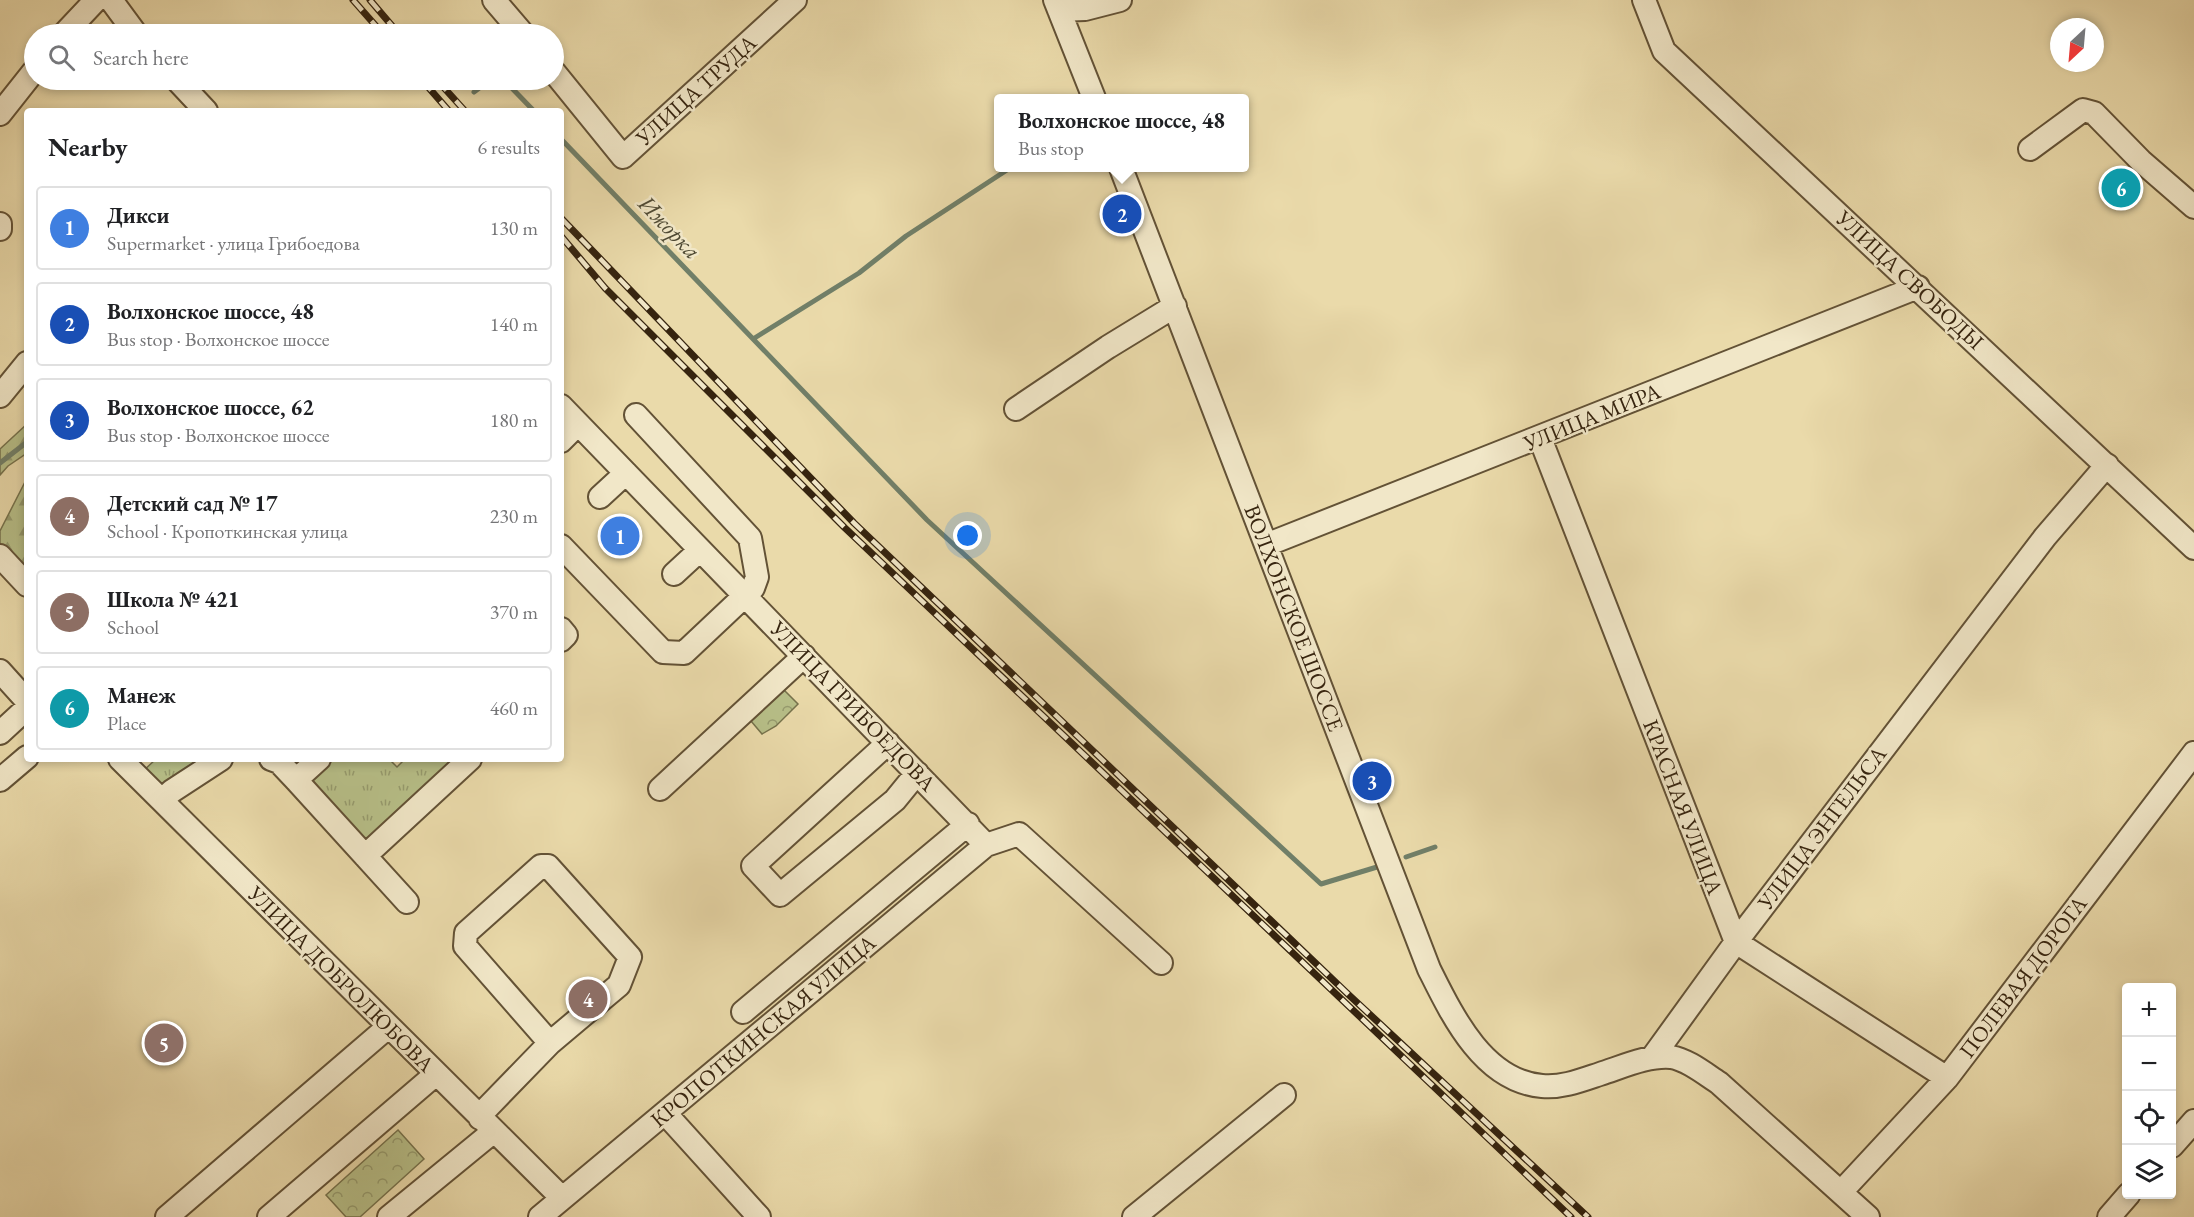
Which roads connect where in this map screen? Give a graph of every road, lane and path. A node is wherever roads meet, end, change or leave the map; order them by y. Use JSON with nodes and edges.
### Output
{"nodes":[{"id":1,"x":96,"y":0,"type":"edge"},
{"id":2,"x":111,"y":0,"type":"edge"},
{"id":3,"x":494,"y":0,"type":"edge"},
{"id":4,"x":795,"y":0,"type":"edge"},
{"id":5,"x":1120,"y":0,"type":"edge"},
{"id":6,"x":1644,"y":0,"type":"edge"},
{"id":7,"x":1057,"y":5,"type":"edge"},
{"id":8,"x":73,"y":24,"type":"edge"},
{"id":9,"x":129,"y":24,"type":"edge"},
{"id":10,"x":514,"y":24,"type":"edge"},
{"id":11,"x":564,"y":84,"type":"edge"},
{"id":12,"x":24,"y":90,"type":"edge"},
{"id":13,"x":186,"y":90,"type":"edge"},
{"id":14,"x":1092,"y":94,"type":"edge"},
{"id":15,"x":14,"y":108,"type":"edge"},
{"id":16,"x":203,"y":108,"type":"edge"},
{"id":17,"x":2030,"y":149,"type":"dead end"},
{"id":18,"x":1123,"y":172,"type":"edge"},
{"id":19,"x":2194,"y":207,"type":"edge"},
{"id":20,"x":1918,"y":287,"type":"junction"},
{"id":21,"x":1174,"y":306,"type":"junction"},
{"id":22,"x":24,"y":367,"type":"edge"},
{"id":23,"x":0,"y":396,"type":"edge"},
{"id":24,"x":564,"y":409,"type":"edge"},
{"id":25,"x":1016,"y":409,"type":"dead end"},
{"id":26,"x":636,"y":415,"type":"dead end"},
{"id":27,"x":578,"y":424,"type":"junction"},
{"id":28,"x":564,"y":438,"type":"edge"},
{"id":29,"x":1540,"y":438,"type":"junction"},
{"id":30,"x":2107,"y":465,"type":"junction"},
{"id":31,"x":626,"y":473,"type":"junction"},
{"id":32,"x":600,"y":497,"type":"dead end"},
{"id":33,"x":1266,"y":545,"type":"junction"},
{"id":34,"x":2194,"y":548,"type":"edge"},
{"id":35,"x":564,"y":549,"type":"edge"},
{"id":36,"x":700,"y":550,"type":"junction"},
{"id":37,"x":0,"y":556,"type":"edge"},
{"id":38,"x":674,"y":574,"type":"dead end"},
{"id":39,"x":24,"y":582,"type":"edge"},
{"id":40,"x":745,"y":596,"type":"junction"},
{"id":41,"x":804,"y":656,"type":"junction"},
{"id":42,"x":0,"y":671,"type":"edge"},
{"id":43,"x":24,"y":698,"type":"edge"},
{"id":44,"x":24,"y":711,"type":"edge"},
{"id":45,"x":0,"y":733,"type":"edge"},
{"id":46,"x":888,"y":743,"type":"junction"},
{"id":47,"x":2194,"y":753,"type":"edge"},
{"id":48,"x":24,"y":759,"type":"edge"},
{"id":49,"x":123,"y":762,"type":"edge"},
{"id":50,"x":217,"y":762,"type":"edge"},
{"id":51,"x":279,"y":762,"type":"edge"},
{"id":52,"x":316,"y":762,"type":"edge"},
{"id":53,"x":467,"y":762,"type":"edge"},
{"id":54,"x":917,"y":773,"type":"junction"},
{"id":55,"x":0,"y":780,"type":"edge"},
{"id":56,"x":296,"y":780,"type":"junction"},
{"id":57,"x":660,"y":789,"type":"dead end"},
{"id":58,"x":162,"y":800,"type":"junction"},
{"id":59,"x":968,"y":824,"type":"junction"},
{"id":60,"x":986,"y":845,"type":"junction"},
{"id":61,"x":365,"y":856,"type":"junction"},
{"id":62,"x":407,"y":902,"type":"dead end"},
{"id":63,"x":1736,"y":942,"type":"junction"},
{"id":64,"x":1161,"y":963,"type":"dead end"},
{"id":65,"x":743,"y":1012,"type":"dead end"},
{"id":66,"x":388,"y":1027,"type":"junction"},
{"id":67,"x":550,"y":1042,"type":"junction"},
{"id":68,"x":1652,"y":1058,"type":"junction"},
{"id":69,"x":436,"y":1074,"type":"junction"},
{"id":70,"x":1947,"y":1078,"type":"junction"},
{"id":71,"x":1284,"y":1095,"type":"dead end"},
{"id":72,"x":665,"y":1113,"type":"junction"},
{"id":73,"x":2194,"y":1121,"type":"edge"},
{"id":74,"x":487,"y":1125,"type":"junction"},
{"id":75,"x":2173,"y":1145,"type":"edge"},
{"id":76,"x":1841,"y":1192,"type":"junction"},
{"id":77,"x":562,"y":1198,"type":"junction"},
{"id":78,"x":2125,"y":1199,"type":"edge"},
{"id":79,"x":167,"y":1217,"type":"edge"},
{"id":80,"x":269,"y":1217,"type":"edge"},
{"id":81,"x":389,"y":1217,"type":"edge"},
{"id":82,"x":540,"y":1217,"type":"edge"},
{"id":83,"x":759,"y":1217,"type":"edge"},
{"id":84,"x":1134,"y":1217,"type":"edge"},
{"id":85,"x":1868,"y":1217,"type":"edge"},
{"id":86,"x":2109,"y":1217,"type":"edge"}],
"edges":[{"from":1,"to":8,"type":"street"},
{"from":2,"to":9,"type":"street"},
{"from":3,"to":10,"type":"street"},
{"from":4,"to":11,"type":"street","name":"УЛИЦА ТРУДА"},
{"from":5,"to":7,"type":"street"},
{"from":6,"to":20,"type":"street","name":"УЛИЦА СВОБОДЫ"},
{"from":7,"to":14,"type":"street"},
{"from":12,"to":15,"type":"street"},
{"from":13,"to":16,"type":"street"},
{"from":17,"to":19,"type":"street"},
{"from":18,"to":21,"type":"street","name":"ВОЛХОНСКОЕ ШОССЕ"},
{"from":20,"to":29,"type":"street","name":"УЛИЦА МИРА"},
{"from":20,"to":30,"type":"street","name":"УЛИЦА СВОБОДЫ"},
{"from":21,"to":25,"type":"street"},
{"from":21,"to":33,"type":"street","name":"ВОЛХОНСКОЕ ШОССЕ"},
{"from":22,"to":23,"type":"street"},
{"from":24,"to":27,"type":"street","name":"УЛИЦА ГРИБОЕДОВА"},
{"from":26,"to":40,"type":"street"},
{"from":27,"to":28,"type":"street"},
{"from":27,"to":31,"type":"street","name":"УЛИЦА ГРИБОЕДОВА"},
{"from":29,"to":33,"type":"street","name":"УЛИЦА МИРА"},
{"from":29,"to":63,"type":"street","name":"КРАСНАЯ УЛИЦА"},
{"from":30,"to":34,"type":"street","name":"УЛИЦА СВОБОДЫ"},
{"from":30,"to":63,"type":"street","name":"УЛИЦА ЭНГЕЛЬСА"},
{"from":31,"to":32,"type":"street"},
{"from":31,"to":36,"type":"street","name":"УЛИЦА ГРИБОЕДОВА"},
{"from":33,"to":68,"type":"street","name":"ВОЛХОНСКОЕ ШОССЕ"},
{"from":35,"to":40,"type":"street"},
{"from":36,"to":38,"type":"street"},
{"from":36,"to":40,"type":"street","name":"УЛИЦА ГРИБОЕДОВА"},
{"from":37,"to":39,"type":"street"},
{"from":40,"to":41,"type":"street","name":"УЛИЦА ГРИБОЕДОВА"},
{"from":41,"to":46,"type":"street","name":"УЛИЦА ГРИБОЕДОВА"},
{"from":41,"to":57,"type":"street"},
{"from":42,"to":43,"type":"street"},
{"from":44,"to":45,"type":"street"},
{"from":46,"to":54,"type":"street","name":"УЛИЦА ГРИБОЕДОВА"},
{"from":46,"to":54,"type":"street"},
{"from":47,"to":70,"type":"street","name":"ПОЛЕВАЯ ДОРОГА"},
{"from":48,"to":55,"type":"street"},
{"from":49,"to":58,"type":"street","name":"УЛИЦА ДОБРОЛЮБОВА"},
{"from":50,"to":58,"type":"street"},
{"from":51,"to":56,"type":"street"},
{"from":52,"to":56,"type":"street"},
{"from":53,"to":61,"type":"street"},
{"from":54,"to":59,"type":"street","name":"УЛИЦА ГРИБОЕДОВА"},
{"from":56,"to":61,"type":"street"},
{"from":58,"to":66,"type":"street","name":"УЛИЦА ДОБРОЛЮБОВА"},
{"from":59,"to":60,"type":"street","name":"УЛИЦА ГРИБОЕДОВА"},
{"from":59,"to":65,"type":"street"},
{"from":60,"to":64,"type":"street"},
{"from":60,"to":72,"type":"street","name":"КРОПОТКИНСКАЯ УЛИЦА"},
{"from":61,"to":62,"type":"street"},
{"from":63,"to":68,"type":"street","name":"УЛИЦА ЭНГЕЛЬСА"},
{"from":63,"to":70,"type":"street"},
{"from":66,"to":69,"type":"street","name":"УЛИЦА ДОБРОЛЮБОВА"},
{"from":66,"to":79,"type":"street"},
{"from":67,"to":67,"type":"street"},
{"from":67,"to":74,"type":"street"},
{"from":68,"to":76,"type":"street"},
{"from":69,"to":74,"type":"street","name":"УЛИЦА ДОБРОЛЮБОВА"},
{"from":69,"to":80,"type":"street"},
{"from":70,"to":76,"type":"street","name":"ПОЛЕВАЯ ДОРОГА"},
{"from":71,"to":84,"type":"street"},
{"from":72,"to":77,"type":"street","name":"КРОПОТКИНСКАЯ УЛИЦА"},
{"from":72,"to":83,"type":"street"},
{"from":73,"to":75,"type":"street"},
{"from":74,"to":77,"type":"street","name":"УЛИЦА ДОБРОЛЮБОВА"},
{"from":74,"to":81,"type":"street"},
{"from":76,"to":85,"type":"street"},
{"from":77,"to":82,"type":"street","name":"КРОПОТКИНСКАЯ УЛИЦА"},
{"from":78,"to":86,"type":"street"}]}
